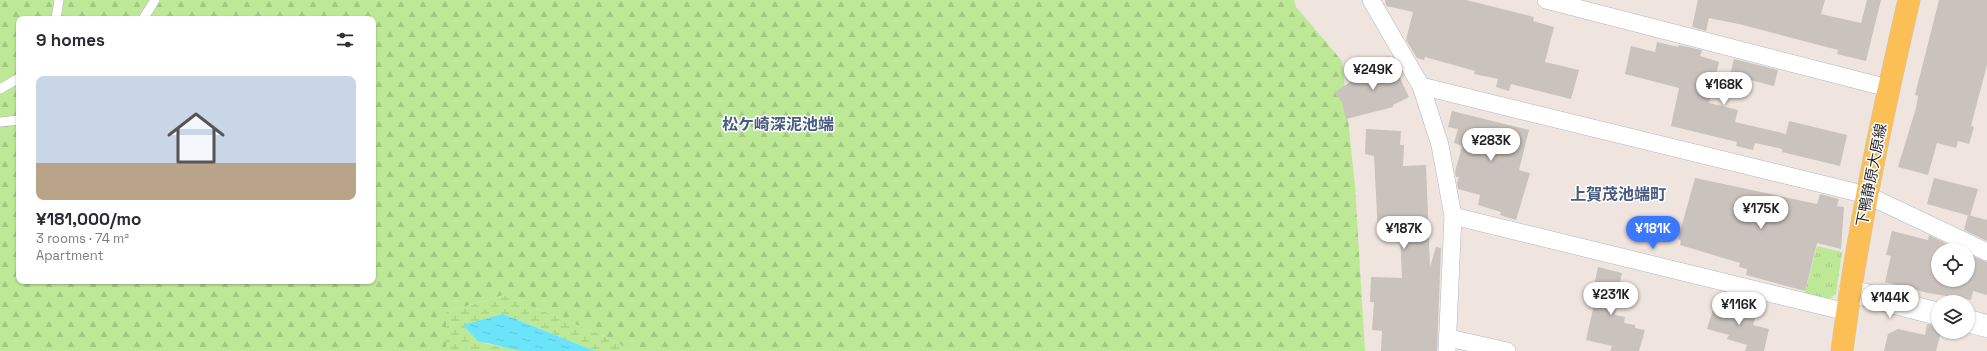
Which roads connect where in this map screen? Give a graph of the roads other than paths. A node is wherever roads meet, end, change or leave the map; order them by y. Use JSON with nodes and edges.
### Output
{"nodes":[{"id":1,"x":59,"y":0,"type":"edge"},
{"id":2,"x":155,"y":0,"type":"edge"},
{"id":3,"x":1371,"y":0,"type":"edge"},
{"id":4,"x":1546,"y":0,"type":"edge"},
{"id":5,"x":1909,"y":0,"type":"edge"},
{"id":6,"x":56,"y":16,"type":"edge"},
{"id":7,"x":145,"y":16,"type":"edge"},
{"id":8,"x":16,"y":80,"type":"edge"},
{"id":9,"x":1422,"y":86,"type":"junction"},
{"id":10,"x":1888,"y":88,"type":"junction"},
{"id":11,"x":0,"y":89,"type":"edge"},
{"id":12,"x":16,"y":120,"type":"edge"},
{"id":13,"x":0,"y":122,"type":"edge"},
{"id":14,"x":1867,"y":195,"type":"junction"},
{"id":15,"x":1453,"y":216,"type":"junction"},
{"id":16,"x":1987,"y":252,"type":"edge"},
{"id":17,"x":1848,"y":302,"type":"junction"},
{"id":18,"x":1931,"y":313,"type":"edge"},
{"id":19,"x":1975,"y":323,"type":"edge"},
{"id":20,"x":1987,"y":326,"type":"edge"},
{"id":21,"x":1448,"y":344,"type":"edge"},
{"id":22,"x":1507,"y":351,"type":"edge"},
{"id":23,"x":1842,"y":351,"type":"edge"}],
"edges":[{"from":1,"to":6,"type":"lane"},
{"from":2,"to":7,"type":"lane"},
{"from":3,"to":9,"type":"street"},
{"from":4,"to":10,"type":"street"},
{"from":5,"to":10,"type":"main road","name":"下鴨静原大原線"},
{"from":8,"to":11,"type":"lane"},
{"from":9,"to":14,"type":"street"},
{"from":9,"to":15,"type":"street"},
{"from":10,"to":14,"type":"main road","name":"下鴨静原大原線"},
{"from":12,"to":13,"type":"lane"},
{"from":14,"to":16,"type":"street"},
{"from":14,"to":17,"type":"main road","name":"下鴨静原大原線"},
{"from":15,"to":17,"type":"street"},
{"from":15,"to":21,"type":"street"},
{"from":17,"to":18,"type":"street"},
{"from":17,"to":23,"type":"main road","name":"下鴨静原大原線"},
{"from":19,"to":20,"type":"street"},
{"from":21,"to":22,"type":"street"}]}
